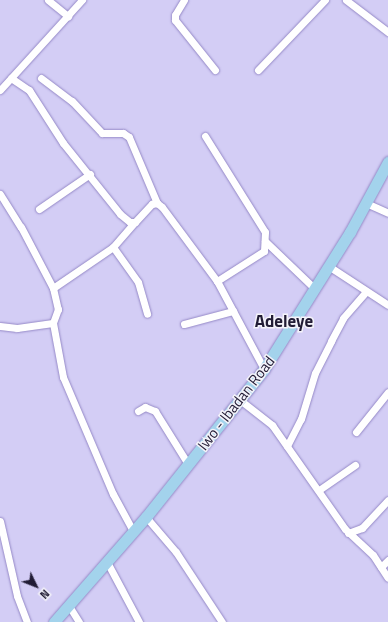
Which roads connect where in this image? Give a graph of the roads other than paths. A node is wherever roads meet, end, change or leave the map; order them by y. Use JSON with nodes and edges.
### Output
{"nodes":[{"id":1,"x":48,"y":0,"type":"edge"},
{"id":2,"x":82,"y":0,"type":"edge"},
{"id":3,"x":184,"y":0,"type":"edge"},
{"id":4,"x":325,"y":0,"type":"edge"},
{"id":5,"x":346,"y":0,"type":"edge"},
{"id":6,"x":68,"y":16,"type":"junction"},
{"id":7,"x":388,"y":32,"type":"edge"},
{"id":8,"x":215,"y":70,"type":"dead end"},
{"id":9,"x":258,"y":70,"type":"dead end"},
{"id":10,"x":11,"y":78,"type":"junction"},
{"id":11,"x":41,"y":78,"type":"dead end"},
{"id":12,"x":0,"y":90,"type":"edge"},
{"id":13,"x":205,"y":136,"type":"dead end"},
{"id":14,"x":388,"y":162,"type":"edge"},
{"id":15,"x":90,"y":174,"type":"junction"},
{"id":16,"x":0,"y":194,"type":"edge"},
{"id":17,"x":157,"y":202,"type":"junction"},
{"id":18,"x":366,"y":203,"type":"junction"},
{"id":19,"x":39,"y":209,"type":"dead end"},
{"id":20,"x":388,"y":213,"type":"edge"},
{"id":21,"x":135,"y":222,"type":"junction"},
{"id":22,"x":265,"y":241,"type":"junction"},
{"id":23,"x":113,"y":247,"type":"junction"},
{"id":24,"x":330,"y":267,"type":"junction"},
{"id":25,"x":217,"y":281,"type":"junction"},
{"id":26,"x":53,"y":288,"type":"junction"},
{"id":27,"x":316,"y":289,"type":"junction"},
{"id":28,"x":366,"y":292,"type":"junction"},
{"id":29,"x":388,"y":305,"type":"edge"},
{"id":30,"x":234,"y":311,"type":"junction"},
{"id":31,"x":147,"y":314,"type":"dead end"},
{"id":32,"x":53,"y":323,"type":"junction"},
{"id":33,"x":184,"y":324,"type":"dead end"},
{"id":34,"x":0,"y":326,"type":"edge"},
{"id":35,"x":264,"y":369,"type":"junction"},
{"id":36,"x":388,"y":392,"type":"edge"},
{"id":37,"x":240,"y":400,"type":"junction"},
{"id":38,"x":138,"y":411,"type":"dead end"},
{"id":39,"x":356,"y":432,"type":"dead end"},
{"id":40,"x":287,"y":446,"type":"junction"},
{"id":41,"x":188,"y":464,"type":"junction"},
{"id":42,"x":356,"y":465,"type":"dead end"},
{"id":43,"x":320,"y":490,"type":"junction"},
{"id":44,"x":388,"y":500,"type":"edge"},
{"id":45,"x":146,"y":517,"type":"junction"},
{"id":46,"x":0,"y":521,"type":"edge"},
{"id":47,"x":133,"y":531,"type":"junction"},
{"id":48,"x":348,"y":533,"type":"junction"},
{"id":49,"x":2,"y":544,"type":"edge"},
{"id":50,"x":388,"y":560,"type":"edge"},
{"id":51,"x":107,"y":562,"type":"junction"},
{"id":52,"x":381,"y":567,"type":"junction"},
{"id":53,"x":388,"y":578,"type":"edge"},
{"id":54,"x":69,"y":606,"type":"junction"},
{"id":55,"x":27,"y":622,"type":"edge"},
{"id":56,"x":54,"y":622,"type":"edge"},
{"id":57,"x":79,"y":622,"type":"edge"},
{"id":58,"x":139,"y":622,"type":"edge"},
{"id":59,"x":222,"y":622,"type":"edge"}],
"edges":[{"from":1,"to":6,"type":"street"},
{"from":2,"to":6,"type":"street"},
{"from":3,"to":8,"type":"street"},
{"from":4,"to":9,"type":"street"},
{"from":5,"to":7,"type":"street"},
{"from":6,"to":10,"type":"street"},
{"from":10,"to":12,"type":"street"},
{"from":10,"to":15,"type":"street"},
{"from":11,"to":17,"type":"street"},
{"from":13,"to":22,"type":"street"},
{"from":14,"to":18,"type":"main road","name":"Iwo - Ibadan Road"},
{"from":15,"to":19,"type":"street"},
{"from":15,"to":21,"type":"street"},
{"from":16,"to":26,"type":"street"},
{"from":17,"to":21,"type":"street"},
{"from":17,"to":25,"type":"street"},
{"from":18,"to":20,"type":"street"},
{"from":18,"to":24,"type":"main road","name":"Iwo - Ibadan Road"},
{"from":21,"to":23,"type":"street"},
{"from":22,"to":25,"type":"street"},
{"from":22,"to":27,"type":"street"},
{"from":23,"to":26,"type":"street"},
{"from":23,"to":31,"type":"street"},
{"from":24,"to":27,"type":"main road","name":"Iwo - Ibadan Road"},
{"from":24,"to":28,"type":"street"},
{"from":25,"to":30,"type":"street"},
{"from":26,"to":32,"type":"street"},
{"from":27,"to":35,"type":"main road","name":"Iwo - Ibadan Road"},
{"from":28,"to":29,"type":"street"},
{"from":28,"to":40,"type":"street"},
{"from":30,"to":33,"type":"street"},
{"from":30,"to":35,"type":"street"},
{"from":32,"to":34,"type":"street"},
{"from":32,"to":47,"type":"street"},
{"from":35,"to":37,"type":"main road","name":"Iwo - Ibadan Road"},
{"from":36,"to":39,"type":"street"},
{"from":37,"to":40,"type":"street"},
{"from":37,"to":41,"type":"main road","name":"Iwo - Ibadan Road"},
{"from":38,"to":41,"type":"street"},
{"from":40,"to":43,"type":"street"},
{"from":41,"to":45,"type":"main road","name":"Iwo - Ibadan Road"},
{"from":42,"to":43,"type":"street"},
{"from":43,"to":48,"type":"street"},
{"from":44,"to":48,"type":"street"},
{"from":45,"to":47,"type":"main road","name":"Iwo - Ibadan Road"},
{"from":45,"to":59,"type":"street"},
{"from":46,"to":49,"type":"street"},
{"from":47,"to":51,"type":"main road","name":"Iwo - Ibadan Road"},
{"from":48,"to":52,"type":"street"},
{"from":49,"to":55,"type":"street"},
{"from":50,"to":52,"type":"street"},
{"from":51,"to":54,"type":"main road","name":"Iwo - Ibadan Road"},
{"from":51,"to":58,"type":"street"},
{"from":52,"to":53,"type":"street"},
{"from":54,"to":56,"type":"main road","name":"Iwo - Ibadan Road"},
{"from":54,"to":57,"type":"street"}]}
